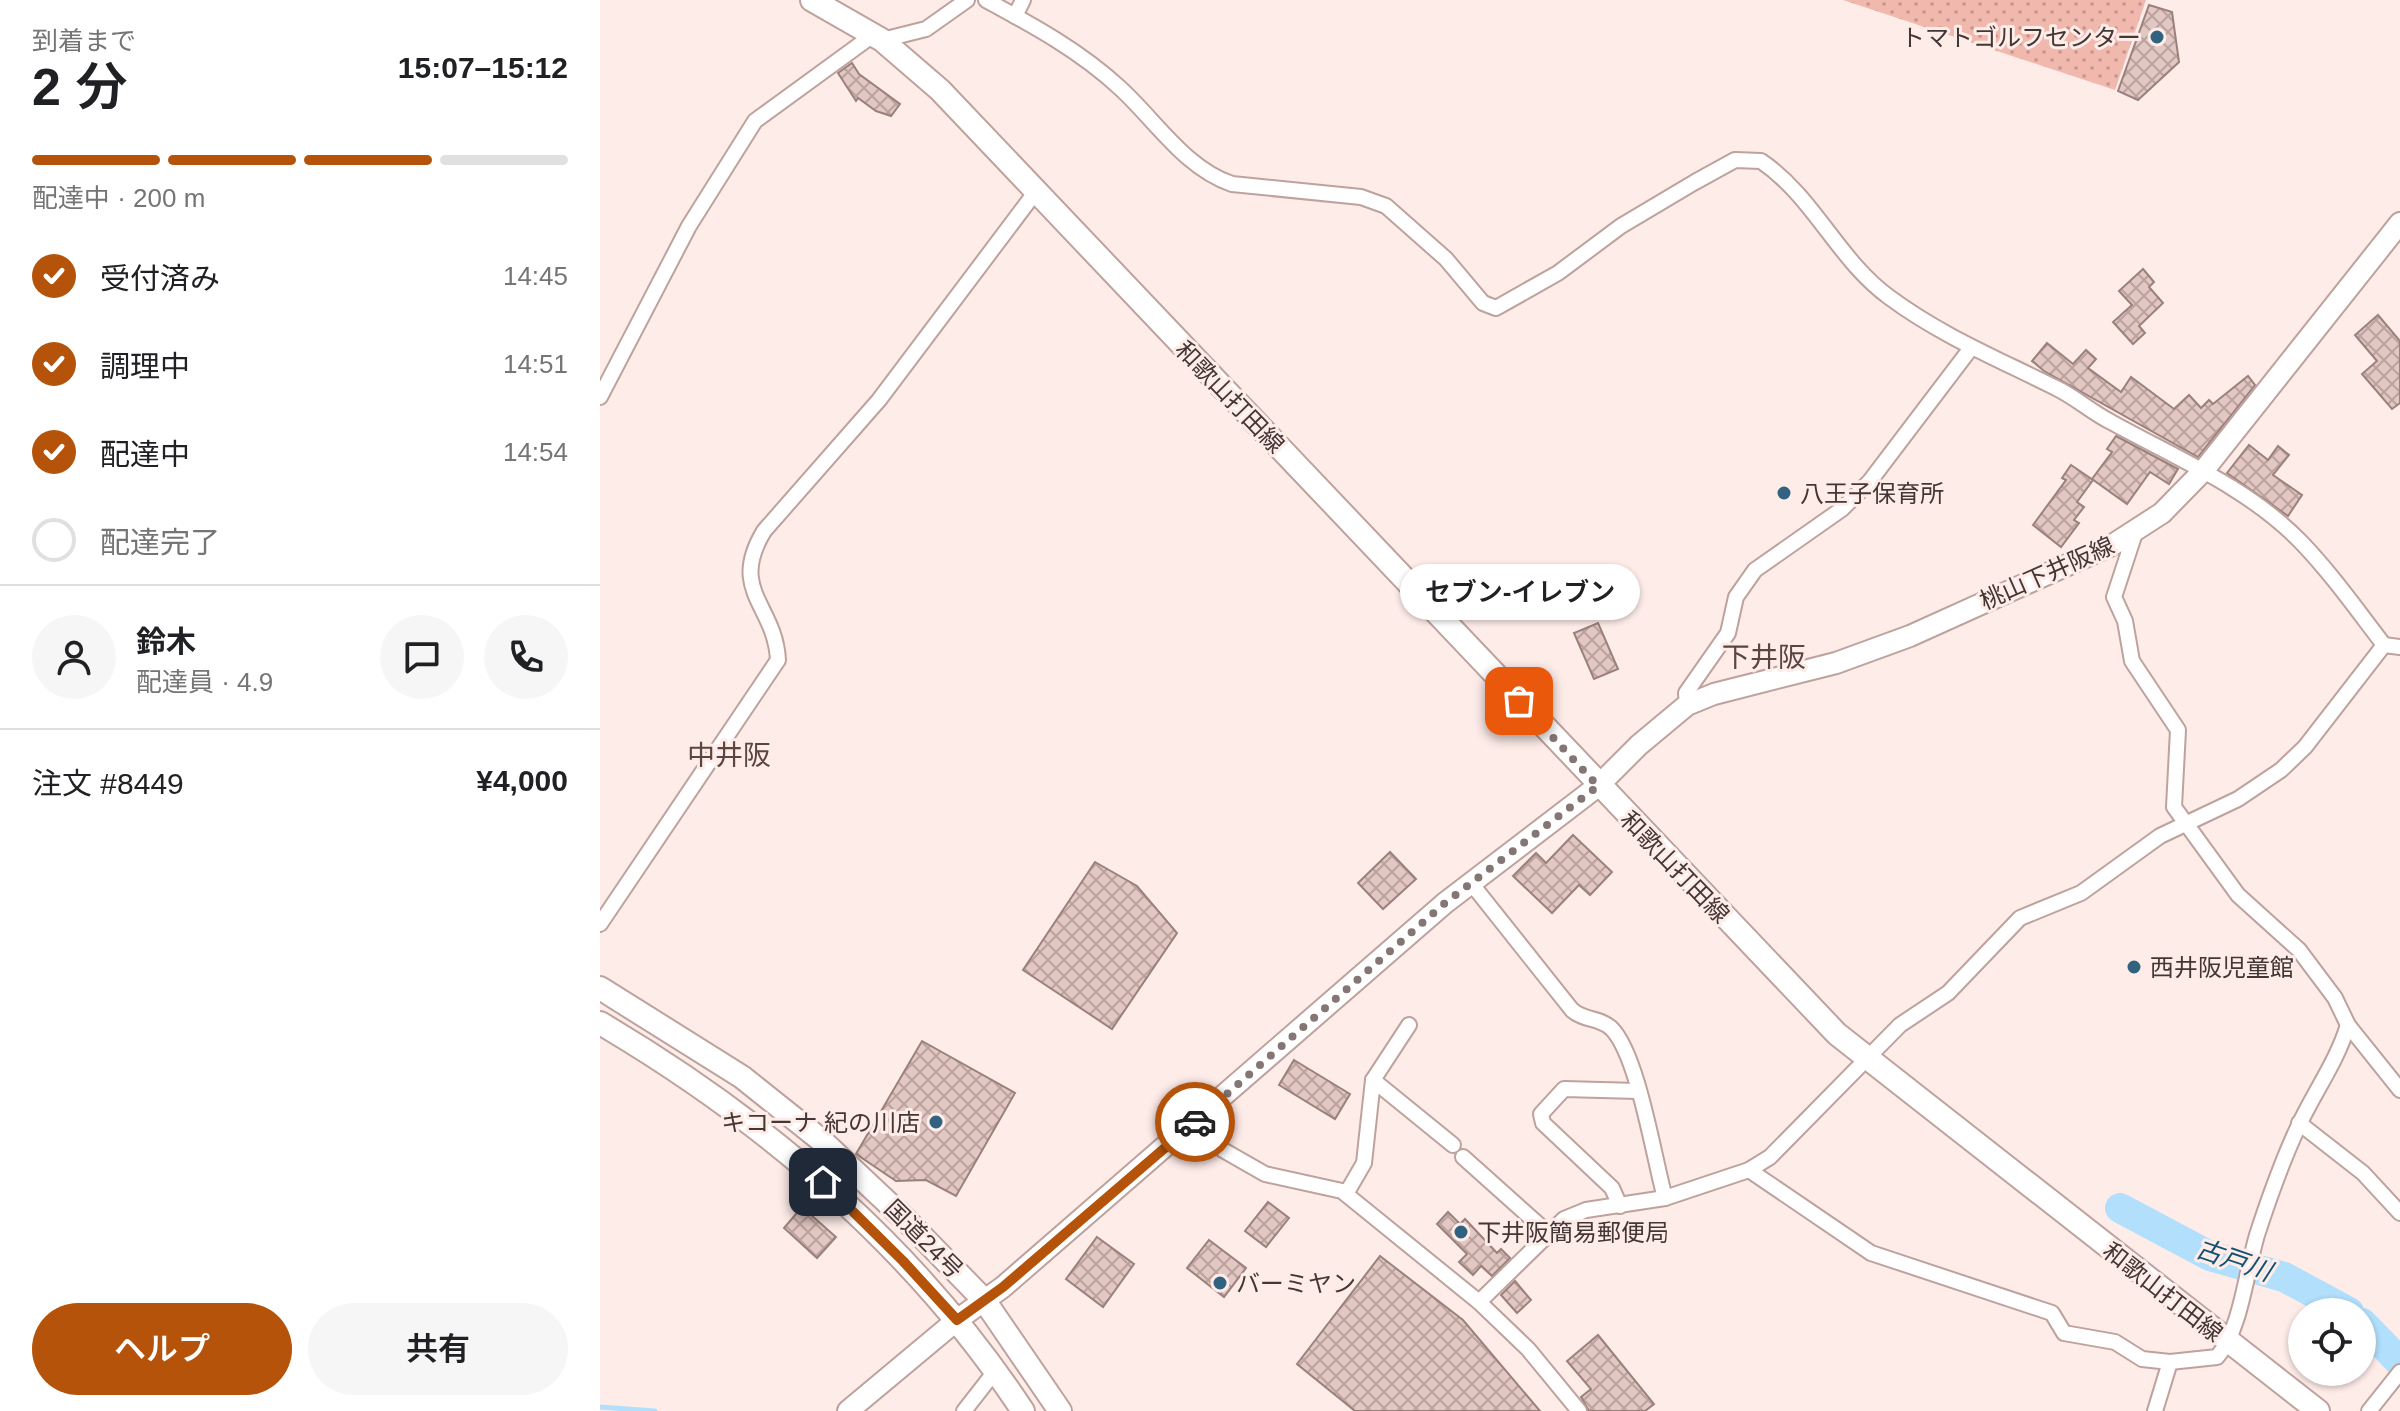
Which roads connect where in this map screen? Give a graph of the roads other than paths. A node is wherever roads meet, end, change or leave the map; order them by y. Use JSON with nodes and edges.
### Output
{"nodes":[{"id":1,"x":812,"y":0,"type":"edge"},
{"id":2,"x":967,"y":0,"type":"edge"},
{"id":3,"x":986,"y":0,"type":"edge"},
{"id":4,"x":1023,"y":0,"type":"edge"},
{"id":5,"x":1015,"y":16,"type":"junction"},
{"id":6,"x":877,"y":37,"type":"junction"},
{"id":7,"x":1037,"y":190,"type":"junction"},
{"id":8,"x":2400,"y":223,"type":"edge"},
{"id":9,"x":1971,"y":348,"type":"junction"},
{"id":10,"x":602,"y":389,"type":"edge"},
{"id":11,"x":2204,"y":470,"type":"junction"},
{"id":12,"x":2136,"y":530,"type":"junction"},
{"id":13,"x":2384,"y":645,"type":"junction"},
{"id":14,"x":2400,"y":647,"type":"edge"},
{"id":15,"x":1687,"y":705,"type":"junction"},
{"id":16,"x":1598,"y":786,"type":"junction"},
{"id":17,"x":2186,"y":823,"type":"junction"},
{"id":18,"x":1471,"y":883,"type":"junction"},
{"id":19,"x":600,"y":924,"type":"edge"},
{"id":20,"x":600,"y":988,"type":"edge"},
{"id":21,"x":600,"y":1023,"type":"edge"},
{"id":22,"x":1409,"y":1025,"type":"dead end"},
{"id":23,"x":2348,"y":1025,"type":"junction"},
{"id":24,"x":1869,"y":1060,"type":"junction"},
{"id":25,"x":1373,"y":1080,"type":"junction"},
{"id":26,"x":2400,"y":1090,"type":"edge"},
{"id":27,"x":1638,"y":1091,"type":"junction"},
{"id":28,"x":1194,"y":1123,"type":"junction"},
{"id":29,"x":2299,"y":1123,"type":"junction"},
{"id":30,"x":1453,"y":1145,"type":"dead end"},
{"id":31,"x":1463,"y":1157,"type":"dead end"},
{"id":32,"x":1749,"y":1170,"type":"junction"},
{"id":33,"x":1346,"y":1194,"type":"junction"},
{"id":34,"x":1665,"y":1198,"type":"junction"},
{"id":35,"x":1620,"y":1206,"type":"junction"},
{"id":36,"x":2400,"y":1213,"type":"edge"},
{"id":37,"x":1548,"y":1233,"type":"junction"},
{"id":38,"x":984,"y":1300,"type":"junction"},
{"id":39,"x":1479,"y":1302,"type":"junction"},
{"id":40,"x":957,"y":1320,"type":"junction"},
{"id":41,"x":2230,"y":1343,"type":"junction"},
{"id":42,"x":2170,"y":1362,"type":"junction"},
{"id":43,"x":996,"y":1370,"type":"junction"},
{"id":44,"x":2400,"y":1372,"type":"edge"},
{"id":45,"x":848,"y":1411,"type":"edge"},
{"id":46,"x":964,"y":1411,"type":"edge"},
{"id":47,"x":1023,"y":1411,"type":"edge"},
{"id":48,"x":1060,"y":1411,"type":"edge"},
{"id":49,"x":1579,"y":1411,"type":"edge"},
{"id":50,"x":2155,"y":1411,"type":"edge"},
{"id":51,"x":2318,"y":1411,"type":"edge"},
{"id":52,"x":2369,"y":1411,"type":"edge"}],
"edges":[{"from":1,"to":6,"type":"main road","name":"和歌山打田線"},
{"from":2,"to":6,"type":"street"},
{"from":3,"to":5,"type":"street"},
{"from":4,"to":5,"type":"street"},
{"from":5,"to":9,"type":"street"},
{"from":6,"to":7,"type":"main road","name":"和歌山打田線"},
{"from":6,"to":10,"type":"street"},
{"from":7,"to":16,"type":"main road","name":"和歌山打田線"},
{"from":7,"to":19,"type":"street"},
{"from":8,"to":11,"type":"main road","name":"桃山下井阪線"},
{"from":9,"to":11,"type":"street"},
{"from":9,"to":15,"type":"street"},
{"from":11,"to":12,"type":"main road","name":"桃山下井阪線"},
{"from":11,"to":13,"type":"street"},
{"from":12,"to":15,"type":"main road","name":"桃山下井阪線"},
{"from":12,"to":17,"type":"street"},
{"from":13,"to":14,"type":"street"},
{"from":13,"to":17,"type":"street"},
{"from":15,"to":16,"type":"main road","name":"桃山下井阪線"},
{"from":16,"to":18,"type":"main road","name":"桃山下井阪線"},
{"from":16,"to":24,"type":"main road","name":"和歌山打田線"},
{"from":17,"to":23,"type":"street"},
{"from":17,"to":24,"type":"street"},
{"from":18,"to":27,"type":"street"},
{"from":18,"to":28,"type":"main road","name":"桃山下井阪線"},
{"from":20,"to":38,"type":"main road","name":"国道24号"},
{"from":21,"to":40,"type":"main road","name":"国道24号"},
{"from":22,"to":25,"type":"street"},
{"from":23,"to":26,"type":"street"},
{"from":23,"to":29,"type":"street"},
{"from":24,"to":32,"type":"street"},
{"from":24,"to":41,"type":"main road","name":"和歌山打田線"},
{"from":25,"to":30,"type":"street"},
{"from":25,"to":33,"type":"street"},
{"from":27,"to":34,"type":"street"},
{"from":27,"to":35,"type":"street"},
{"from":28,"to":33,"type":"street"},
{"from":28,"to":38,"type":"main road","name":"桃山下井阪線"},
{"from":29,"to":36,"type":"street"},
{"from":29,"to":41,"type":"street"},
{"from":31,"to":37,"type":"street"},
{"from":32,"to":34,"type":"street"},
{"from":32,"to":42,"type":"street"},
{"from":33,"to":39,"type":"street"},
{"from":34,"to":35,"type":"street"},
{"from":35,"to":37,"type":"street"},
{"from":37,"to":39,"type":"street"},
{"from":38,"to":40,"type":"main road","name":"桃山下井阪線"},
{"from":38,"to":48,"type":"main road","name":"国道24号"},
{"from":39,"to":49,"type":"street"},
{"from":40,"to":43,"type":"main road","name":"国道24号"},
{"from":40,"to":45,"type":"main road","name":"桃山下井阪線"},
{"from":41,"to":42,"type":"street"},
{"from":41,"to":51,"type":"main road","name":"和歌山打田線"},
{"from":42,"to":50,"type":"street"},
{"from":43,"to":46,"type":"street"},
{"from":43,"to":47,"type":"main road","name":"国道24号"},
{"from":44,"to":52,"type":"street"}]}
